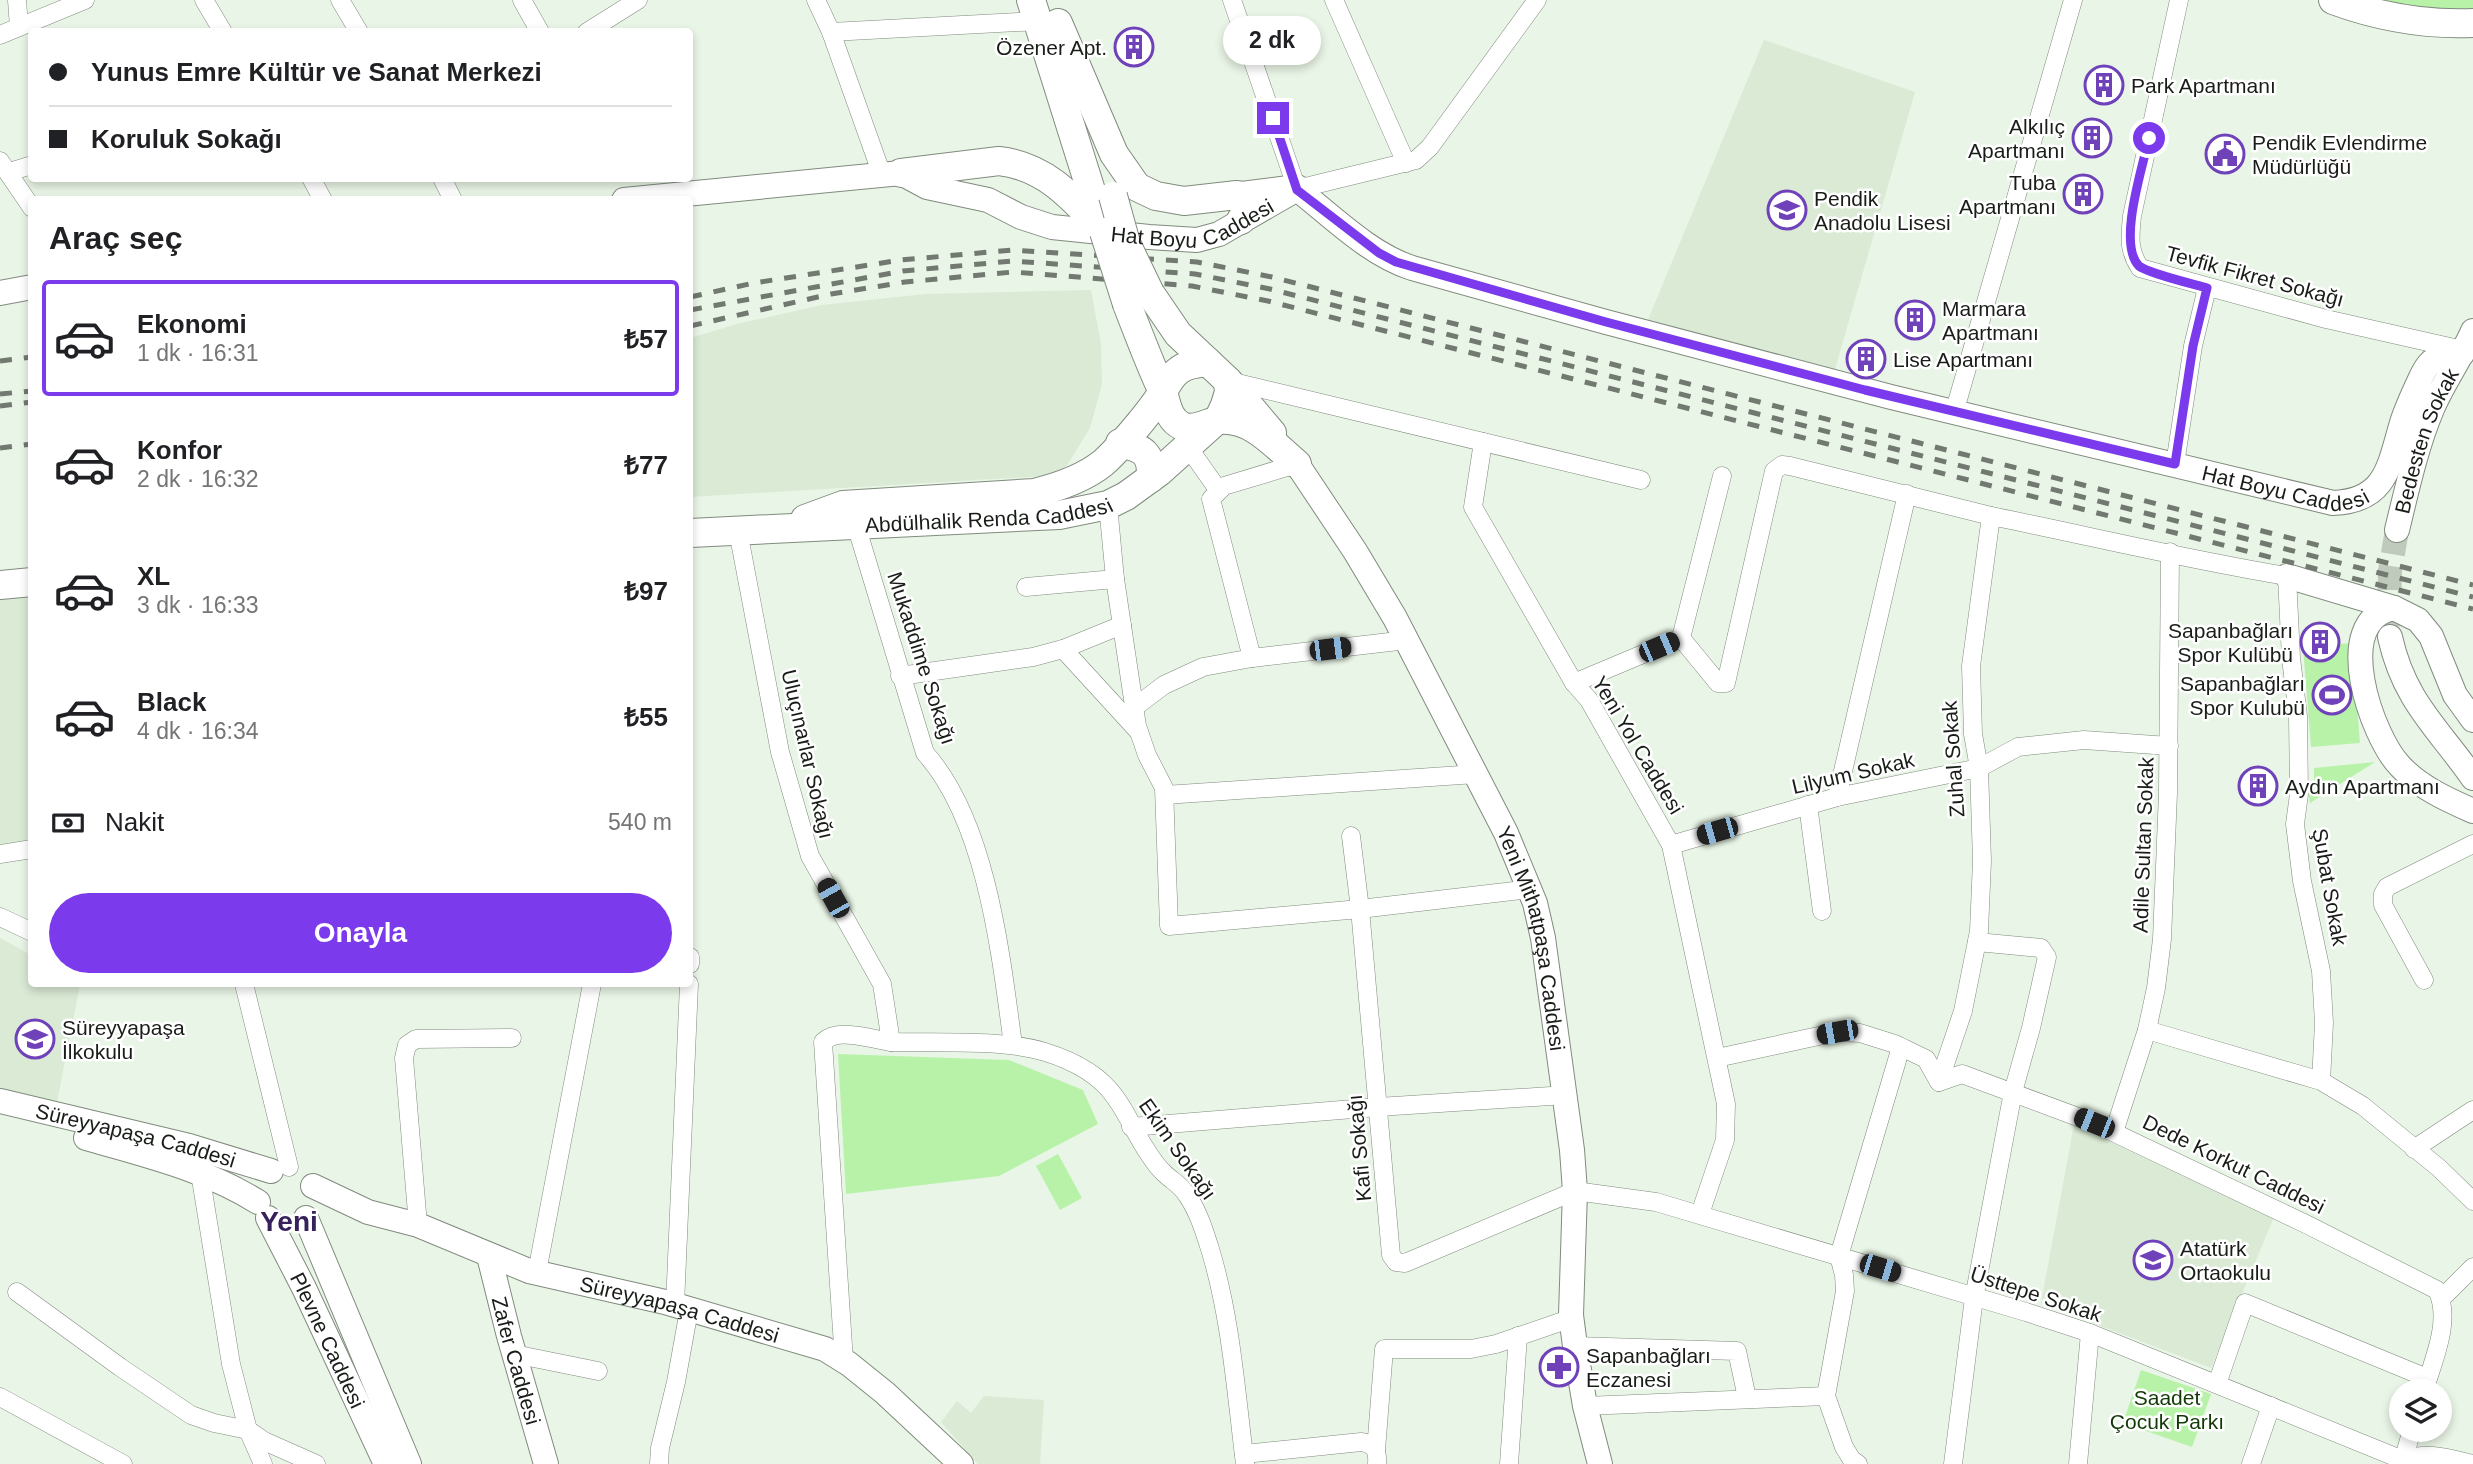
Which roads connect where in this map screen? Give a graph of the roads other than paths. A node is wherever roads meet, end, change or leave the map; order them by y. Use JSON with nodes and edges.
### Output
{"nodes":[{"id":1,"x":17,"y":0,"type":"edge"},
{"id":2,"x":85,"y":0,"type":"edge"},
{"id":3,"x":204,"y":0,"type":"edge"},
{"id":4,"x":340,"y":0,"type":"edge"},
{"id":5,"x":522,"y":0,"type":"edge"},
{"id":6,"x":638,"y":0,"type":"edge"},
{"id":7,"x":816,"y":0,"type":"edge"},
{"id":8,"x":1232,"y":0,"type":"edge"},
{"id":9,"x":1334,"y":0,"type":"edge"},
{"id":10,"x":1537,"y":0,"type":"edge"},
{"id":11,"x":2073,"y":0,"type":"edge"},
{"id":12,"x":2179,"y":0,"type":"edge"},
{"id":13,"x":2333,"y":0,"type":"edge"},
{"id":14,"x":1044,"y":11,"type":"edge"},
{"id":15,"x":2473,"y":23,"type":"edge"},
{"id":16,"x":19,"y":27,"type":"junction"},
{"id":17,"x":221,"y":28,"type":"edge"},
{"id":18,"x":357,"y":28,"type":"edge"},
{"id":19,"x":538,"y":28,"type":"edge"},
{"id":20,"x":593,"y":28,"type":"edge"},
{"id":21,"x":831,"y":32,"type":"junction"},
{"id":22,"x":0,"y":35,"type":"edge"},
{"id":23,"x":1406,"y":163,"type":"junction"},
{"id":24,"x":28,"y":165,"type":"edge"},
{"id":25,"x":4,"y":167,"type":"edge"},
{"id":26,"x":891,"y":174,"type":"junction"},
{"id":27,"x":1297,"y":190,"type":"junction"},
{"id":28,"x":1091,"y":195,"type":"junction"},
{"id":29,"x":665,"y":196,"type":"edge"},
{"id":30,"x":28,"y":202,"type":"edge"},
{"id":31,"x":1242,"y":208,"type":"junction"},
{"id":32,"x":28,"y":288,"type":"edge"},
{"id":33,"x":2207,"y":288,"type":"junction"},
{"id":34,"x":0,"y":293,"type":"edge"},
{"id":35,"x":1138,"y":299,"type":"junction"},
{"id":36,"x":2466,"y":345,"type":"edge"},
{"id":37,"x":1208,"y":362,"type":"junction"},
{"id":38,"x":1228,"y":381,"type":"junction"},
{"id":39,"x":1163,"y":392,"type":"junction"},
{"id":40,"x":1954,"y":413,"type":"junction"},
{"id":41,"x":1216,"y":421,"type":"junction"},
{"id":42,"x":1483,"y":442,"type":"junction"},
{"id":43,"x":1121,"y":443,"type":"junction"},
{"id":44,"x":1188,"y":447,"type":"junction"},
{"id":45,"x":1297,"y":464,"type":"junction"},
{"id":46,"x":2175,"y":464,"type":"junction"},
{"id":47,"x":1722,"y":476,"type":"dead end"},
{"id":48,"x":1151,"y":478,"type":"junction"},
{"id":49,"x":1641,"y":480,"type":"dead end"},
{"id":50,"x":1219,"y":491,"type":"junction"},
{"id":51,"x":1907,"y":494,"type":"junction"},
{"id":52,"x":1108,"y":505,"type":"junction"},
{"id":53,"x":850,"y":515,"type":"junction"},
{"id":54,"x":1991,"y":516,"type":"junction"},
{"id":55,"x":738,"y":531,"type":"junction"},
{"id":56,"x":2404,"y":531,"type":"tunnel mouth"},
{"id":57,"x":693,"y":533,"type":"edge"},
{"id":58,"x":2170,"y":552,"type":"junction"},
{"id":59,"x":2287,"y":576,"type":"junction"},
{"id":60,"x":1115,"y":579,"type":"junction"},
{"id":61,"x":28,"y":582,"type":"edge"},
{"id":62,"x":0,"y":585,"type":"edge"},
{"id":63,"x":1026,"y":587,"type":"dead end"},
{"id":64,"x":2394,"y":608,"type":"junction"},
{"id":65,"x":1122,"y":625,"type":"junction"},
{"id":66,"x":2364,"y":635,"type":"junction"},
{"id":67,"x":1681,"y":638,"type":"junction"},
{"id":68,"x":1407,"y":640,"type":"junction"},
{"id":69,"x":1063,"y":649,"type":"junction"},
{"id":70,"x":1252,"y":659,"type":"junction"},
{"id":71,"x":900,"y":677,"type":"junction"},
{"id":72,"x":1574,"y":682,"type":"junction"},
{"id":73,"x":1135,"y":707,"type":"junction"},
{"id":74,"x":2473,"y":720,"type":"edge"},
{"id":75,"x":1139,"y":732,"type":"junction"},
{"id":76,"x":2169,"y":746,"type":"junction"},
{"id":77,"x":2473,"y":749,"type":"edge"},
{"id":78,"x":1979,"y":768,"type":"junction"},
{"id":79,"x":1476,"y":774,"type":"junction"},
{"id":80,"x":2473,"y":778,"type":"edge"},
{"id":81,"x":1165,"y":794,"type":"junction"},
{"id":82,"x":1837,"y":797,"type":"junction"},
{"id":83,"x":1808,"y":805,"type":"junction"},
{"id":84,"x":2473,"y":811,"type":"edge"},
{"id":85,"x":1351,"y":836,"type":"dead end"},
{"id":86,"x":2473,"y":844,"type":"edge"},
{"id":87,"x":1671,"y":845,"type":"junction"},
{"id":88,"x":28,"y":850,"type":"edge"},
{"id":89,"x":0,"y":854,"type":"edge"},
{"id":90,"x":1530,"y":889,"type":"junction"},
{"id":91,"x":1360,"y":909,"type":"junction"},
{"id":92,"x":1822,"y":911,"type":"dead end"},
{"id":93,"x":0,"y":917,"type":"edge"},
{"id":94,"x":28,"y":930,"type":"edge"},
{"id":95,"x":1977,"y":942,"type":"junction"},
{"id":96,"x":2424,"y":980,"type":"dead end"},
{"id":97,"x":245,"y":987,"type":"edge"},
{"id":98,"x":591,"y":987,"type":"edge"},
{"id":99,"x":689,"y":987,"type":"edge"},
{"id":100,"x":2147,"y":1030,"type":"junction"},
{"id":101,"x":512,"y":1038,"type":"dead end"},
{"id":102,"x":891,"y":1042,"type":"junction"},
{"id":103,"x":1013,"y":1045,"type":"junction"},
{"id":104,"x":1901,"y":1047,"type":"junction"},
{"id":105,"x":1717,"y":1058,"type":"junction"},
{"id":106,"x":2321,"y":1081,"type":"junction"},
{"id":107,"x":1939,"y":1082,"type":"junction"},
{"id":108,"x":2013,"y":1092,"type":"junction"},
{"id":109,"x":1566,"y":1096,"type":"junction"},
{"id":110,"x":0,"y":1101,"type":"edge"},
{"id":111,"x":1378,"y":1107,"type":"junction"},
{"id":112,"x":2473,"y":1110,"type":"edge"},
{"id":113,"x":0,"y":1118,"type":"edge"},
{"id":114,"x":1131,"y":1126,"type":"junction"},
{"id":115,"x":2114,"y":1132,"type":"junction"},
{"id":116,"x":2414,"y":1149,"type":"junction"},
{"id":117,"x":280,"y":1169,"type":"junction"},
{"id":118,"x":200,"y":1173,"type":"junction"},
{"id":119,"x":313,"y":1186,"type":"junction"},
{"id":120,"x":1575,"y":1191,"type":"junction"},
{"id":121,"x":2473,"y":1201,"type":"edge"},
{"id":122,"x":263,"y":1210,"type":"junction"},
{"id":123,"x":368,"y":1212,"type":"junction"},
{"id":124,"x":1700,"y":1214,"type":"junction"},
{"id":125,"x":307,"y":1216,"type":"junction"},
{"id":126,"x":418,"y":1225,"type":"junction"},
{"id":127,"x":489,"y":1256,"type":"junction"},
{"id":128,"x":1839,"y":1256,"type":"junction"},
{"id":129,"x":2473,"y":1267,"type":"edge"},
{"id":130,"x":537,"y":1272,"type":"junction"},
{"id":131,"x":17,"y":1292,"type":"dead end"},
{"id":132,"x":1974,"y":1298,"type":"junction"},
{"id":133,"x":2441,"y":1299,"type":"junction"},
{"id":134,"x":682,"y":1307,"type":"junction"},
{"id":135,"x":1572,"y":1318,"type":"junction"},
{"id":136,"x":2090,"y":1334,"type":"junction"},
{"id":137,"x":1518,"y":1336,"type":"junction"},
{"id":138,"x":1575,"y":1346,"type":"junction"},
{"id":139,"x":514,"y":1354,"type":"junction"},
{"id":140,"x":844,"y":1361,"type":"junction"},
{"id":141,"x":598,"y":1371,"type":"dead end"},
{"id":142,"x":2413,"y":1379,"type":"edge"},
{"id":143,"x":2427,"y":1379,"type":"edge"},
{"id":144,"x":2217,"y":1384,"type":"junction"},
{"id":145,"x":1826,"y":1396,"type":"junction"},
{"id":146,"x":0,"y":1397,"type":"edge"},
{"id":147,"x":1747,"y":1398,"type":"junction"},
{"id":148,"x":1585,"y":1406,"type":"junction"},
{"id":149,"x":2271,"y":1406,"type":"junction"},
{"id":150,"x":248,"y":1430,"type":"junction"},
{"id":151,"x":2408,"y":1442,"type":"edge"},
{"id":152,"x":1377,"y":1457,"type":"edge"},
{"id":153,"x":1245,"y":1459,"type":"edge"},
{"id":154,"x":2402,"y":1462,"type":"edge"},
{"id":155,"x":2081,"y":1463,"type":"edge"},
{"id":156,"x":123,"y":1464,"type":"edge"},
{"id":157,"x":263,"y":1464,"type":"edge"},
{"id":158,"x":316,"y":1464,"type":"edge"},
{"id":159,"x":386,"y":1464,"type":"edge"},
{"id":160,"x":409,"y":1464,"type":"edge"},
{"id":161,"x":546,"y":1464,"type":"edge"},
{"id":162,"x":659,"y":1464,"type":"edge"},
{"id":163,"x":961,"y":1464,"type":"edge"},
{"id":164,"x":1509,"y":1464,"type":"edge"},
{"id":165,"x":1600,"y":1464,"type":"edge"},
{"id":166,"x":1858,"y":1464,"type":"edge"},
{"id":167,"x":1953,"y":1464,"type":"edge"},
{"id":168,"x":2251,"y":1464,"type":"edge"},
{"id":169,"x":2473,"y":1464,"type":"edge"}],
"edges":[{"from":1,"to":16,"type":"street"},
{"from":2,"to":16,"type":"street"},
{"from":3,"to":17,"type":"street"},
{"from":4,"to":18,"type":"street"},
{"from":5,"to":19,"type":"street"},
{"from":6,"to":20,"type":"street"},
{"from":7,"to":21,"type":"street"},
{"from":8,"to":27,"type":"street"},
{"from":9,"to":23,"type":"street"},
{"from":10,"to":23,"type":"street"},
{"from":11,"to":40,"type":"street"},
{"from":12,"to":33,"type":"street","name":"Tevfik Fikret Sokağı"},
{"from":13,"to":15,"type":"main road"},
{"from":14,"to":21,"type":"street"},
{"from":14,"to":28,"type":"main road"},
{"from":14,"to":31,"type":"main road"},
{"from":16,"to":22,"type":"street"},
{"from":21,"to":26,"type":"street"},
{"from":23,"to":27,"type":"street"},
{"from":24,"to":25,"type":"street"},
{"from":25,"to":30,"type":"street"},
{"from":26,"to":28,"type":"main road"},
{"from":26,"to":29,"type":"street"},
{"from":26,"to":31,"type":"street","name":"Hat Boyu Caddesi"},
{"from":27,"to":31,"type":"main road"},
{"from":27,"to":40,"type":"street","name":"Hat Boyu Caddesi"},
{"from":28,"to":35,"type":"main road","bridge":true},
{"from":28,"to":35,"type":"main road","bridge":true},
{"from":32,"to":34,"type":"street"},
{"from":33,"to":36,"type":"street","name":"Tevfik Fikret Sokağı"},
{"from":33,"to":46,"type":"street"},
{"from":35,"to":37,"type":"main road"},
{"from":35,"to":39,"type":"main road"},
{"from":36,"to":46,"type":"street","name":"Hat Boyu Caddesi"},
{"from":36,"to":56,"type":"street","name":"Bedesten Sokak"},
{"from":37,"to":38,"type":"main road"},
{"from":37,"to":39,"type":"main road"},
{"from":38,"to":41,"type":"main road","name":"Abdülhalik Renda Caddesi"},
{"from":38,"to":42,"type":"street"},
{"from":38,"to":45,"type":"main road"},
{"from":39,"to":41,"type":"main road"},
{"from":39,"to":43,"type":"main road","name":"Abdülhalik Renda Caddesi"},
{"from":40,"to":46,"type":"street","name":"Hat Boyu Caddesi"},
{"from":41,"to":44,"type":"main road","name":"Abdülhalik Renda Caddesi"},
{"from":41,"to":45,"type":"main road"},
{"from":42,"to":49,"type":"street"},
{"from":42,"to":72,"type":"street","name":"Yeni Yol Caddesi"},
{"from":43,"to":48,"type":"main road"},
{"from":43,"to":53,"type":"main road","name":"Abdülhalik Renda Caddesi"},
{"from":44,"to":48,"type":"main road","name":"Abdülhalik Renda Caddesi"},
{"from":44,"to":50,"type":"street"},
{"from":45,"to":50,"type":"street"},
{"from":45,"to":68,"type":"street","name":"Yeni Mithatpaşa Caddesi"},
{"from":47,"to":67,"type":"street"},
{"from":48,"to":52,"type":"main road","name":"Abdülhalik Renda Caddesi"},
{"from":50,"to":70,"type":"street"},
{"from":51,"to":54,"type":"street"},
{"from":51,"to":67,"type":"street"},
{"from":51,"to":82,"type":"street"},
{"from":52,"to":53,"type":"main road","name":"Abdülhalik Renda Caddesi"},
{"from":52,"to":60,"type":"street"},
{"from":53,"to":55,"type":"main road","name":"Abdülhalik Renda Caddesi"},
{"from":53,"to":71,"type":"street","name":"Mukaddime Sokağı"},
{"from":54,"to":58,"type":"street"},
{"from":54,"to":78,"type":"street","name":"Zuhal Sokak"},
{"from":55,"to":57,"type":"main road","name":"Abdülhalik Renda Caddesi"},
{"from":55,"to":102,"type":"street","name":"Uluçınarlar Sokağı"},
{"from":58,"to":59,"type":"street"},
{"from":58,"to":76,"type":"street","name":"Adile Sultan Sokak"},
{"from":59,"to":64,"type":"street"},
{"from":59,"to":66,"type":"street"},
{"from":59,"to":106,"type":"street","name":"Şubat Sokak"},
{"from":60,"to":63,"type":"street"},
{"from":60,"to":65,"type":"street"},
{"from":61,"to":62,"type":"main road"},
{"from":64,"to":66,"type":"street"},
{"from":64,"to":74,"type":"street"},
{"from":65,"to":69,"type":"street"},
{"from":65,"to":73,"type":"street"},
{"from":66,"to":84,"type":"street"},
{"from":67,"to":72,"type":"street"},
{"from":68,"to":70,"type":"street"},
{"from":68,"to":79,"type":"street","name":"Yeni Mithatpaşa Caddesi"},
{"from":69,"to":71,"type":"street"},
{"from":69,"to":75,"type":"street"},
{"from":70,"to":73,"type":"street"},
{"from":71,"to":103,"type":"street","name":"Mukaddime Sokağı"},
{"from":72,"to":87,"type":"street","name":"Yeni Yol Caddesi"},
{"from":73,"to":75,"type":"street"},
{"from":75,"to":81,"type":"street"},
{"from":76,"to":78,"type":"street","name":"Lilyum Sokak"},
{"from":76,"to":100,"type":"street","name":"Adile Sultan Sokak"},
{"from":77,"to":80,"type":"street"},
{"from":78,"to":82,"type":"street","name":"Lilyum Sokak"},
{"from":78,"to":95,"type":"street","name":"Zuhal Sokak"},
{"from":79,"to":81,"type":"street"},
{"from":79,"to":90,"type":"street","name":"Yeni Mithatpaşa Caddesi"},
{"from":81,"to":91,"type":"street"},
{"from":82,"to":83,"type":"street","name":"Lilyum Sokak"},
{"from":83,"to":87,"type":"street","name":"Lilyum Sokak"},
{"from":83,"to":92,"type":"street"},
{"from":85,"to":91,"type":"street","name":"Kafi Sokağı"},
{"from":86,"to":96,"type":"street"},
{"from":87,"to":105,"type":"street","name":"Yeni Yol Caddesi"},
{"from":88,"to":89,"type":"street"},
{"from":90,"to":91,"type":"street"},
{"from":90,"to":109,"type":"street","name":"Yeni Mithatpaşa Caddesi"},
{"from":91,"to":111,"type":"street","name":"Kafi Sokağı"},
{"from":93,"to":94,"type":"street"},
{"from":95,"to":107,"type":"street","name":"Zuhal Sokak"},
{"from":95,"to":108,"type":"street"},
{"from":97,"to":117,"type":"street"},
{"from":98,"to":130,"type":"street"},
{"from":99,"to":134,"type":"street"},
{"from":100,"to":106,"type":"street"},
{"from":100,"to":115,"type":"street","name":"Adile Sultan Sokak"},
{"from":101,"to":126,"type":"street"},
{"from":102,"to":103,"type":"street","name":"Ekim Sokağı"},
{"from":102,"to":140,"type":"street"},
{"from":103,"to":114,"type":"street","name":"Ekim Sokağı"},
{"from":104,"to":105,"type":"street"},
{"from":104,"to":107,"type":"street"},
{"from":104,"to":128,"type":"street"},
{"from":105,"to":124,"type":"street","name":"Yeni Yol Caddesi"},
{"from":106,"to":116,"type":"street"},
{"from":107,"to":108,"type":"street","name":"Dede Korkut Caddesi"},
{"from":108,"to":115,"type":"street","name":"Dede Korkut Caddesi"},
{"from":108,"to":132,"type":"street"},
{"from":109,"to":111,"type":"street"},
{"from":109,"to":120,"type":"street","name":"Yeni Mithatpaşa Caddesi"},
{"from":110,"to":117,"type":"street","name":"Süreyyapaşa Caddesi"},
{"from":111,"to":114,"type":"street"},
{"from":111,"to":120,"type":"street","name":"Kafi Sokağı"},
{"from":112,"to":116,"type":"street"},
{"from":113,"to":118,"type":"street","name":"Süreyyapaşa Caddesi"},
{"from":114,"to":153,"type":"street","name":"Ekim Sokağı"},
{"from":115,"to":133,"type":"street","name":"Dede Korkut Caddesi"},
{"from":116,"to":121,"type":"street"},
{"from":117,"to":119,"type":"street"},
{"from":117,"to":122,"type":"street"},
{"from":118,"to":122,"type":"street","name":"Süreyyapaşa Caddesi"},
{"from":118,"to":150,"type":"street"},
{"from":119,"to":123,"type":"street"},
{"from":119,"to":125,"type":"street"},
{"from":120,"to":124,"type":"street","name":"Üsttepe Sokak"},
{"from":120,"to":135,"type":"street","name":"Yeni Mithatpaşa Caddesi"},
{"from":122,"to":125,"type":"street"},
{"from":122,"to":159,"type":"street","name":"Plevne Caddesi"},
{"from":123,"to":125,"type":"street"},
{"from":123,"to":126,"type":"street","name":"Süreyyapaşa Caddesi"},
{"from":124,"to":128,"type":"street","name":"Üsttepe Sokak"},
{"from":125,"to":160,"type":"street","name":"Plevne Caddesi"},
{"from":126,"to":127,"type":"street","name":"Süreyyapaşa Caddesi"},
{"from":127,"to":130,"type":"street","name":"Süreyyapaşa Caddesi"},
{"from":127,"to":139,"type":"street","name":"Zafer Caddesi"},
{"from":128,"to":132,"type":"street","name":"Üsttepe Sokak"},
{"from":128,"to":145,"type":"street"},
{"from":129,"to":133,"type":"street"},
{"from":130,"to":134,"type":"street","name":"Süreyyapaşa Caddesi"},
{"from":131,"to":150,"type":"street"},
{"from":132,"to":136,"type":"street","name":"Üsttepe Sokak"},
{"from":132,"to":167,"type":"street"},
{"from":133,"to":143,"type":"street"},
{"from":134,"to":140,"type":"street","name":"Süreyyapaşa Caddesi"},
{"from":134,"to":162,"type":"street"},
{"from":135,"to":137,"type":"street"},
{"from":135,"to":138,"type":"street","name":"Yeni Mithatpaşa Caddesi"},
{"from":136,"to":144,"type":"street","name":"Üsttepe Sokak"},
{"from":136,"to":155,"type":"street"},
{"from":137,"to":152,"type":"street"},
{"from":137,"to":164,"type":"street"},
{"from":138,"to":147,"type":"street"},
{"from":138,"to":148,"type":"street","name":"Yeni Mithatpaşa Caddesi"},
{"from":139,"to":141,"type":"street"},
{"from":139,"to":161,"type":"street","name":"Zafer Caddesi"},
{"from":140,"to":163,"type":"street","name":"Süreyyapaşa Caddesi"},
{"from":142,"to":144,"type":"street"},
{"from":144,"to":149,"type":"street","name":"Üsttepe Sokak"},
{"from":145,"to":147,"type":"street"},
{"from":145,"to":166,"type":"street"},
{"from":146,"to":156,"type":"street"},
{"from":147,"to":148,"type":"street"},
{"from":148,"to":165,"type":"street","name":"Yeni Mithatpaşa Caddesi"},
{"from":149,"to":154,"type":"street","name":"Üsttepe Sokak"},
{"from":149,"to":168,"type":"street"},
{"from":150,"to":157,"type":"street"},
{"from":150,"to":158,"type":"street"},
{"from":151,"to":154,"type":"street"},
{"from":152,"to":153,"type":"street"},
{"from":154,"to":169,"type":"street","name":"Üsttepe Sokak"}]}
